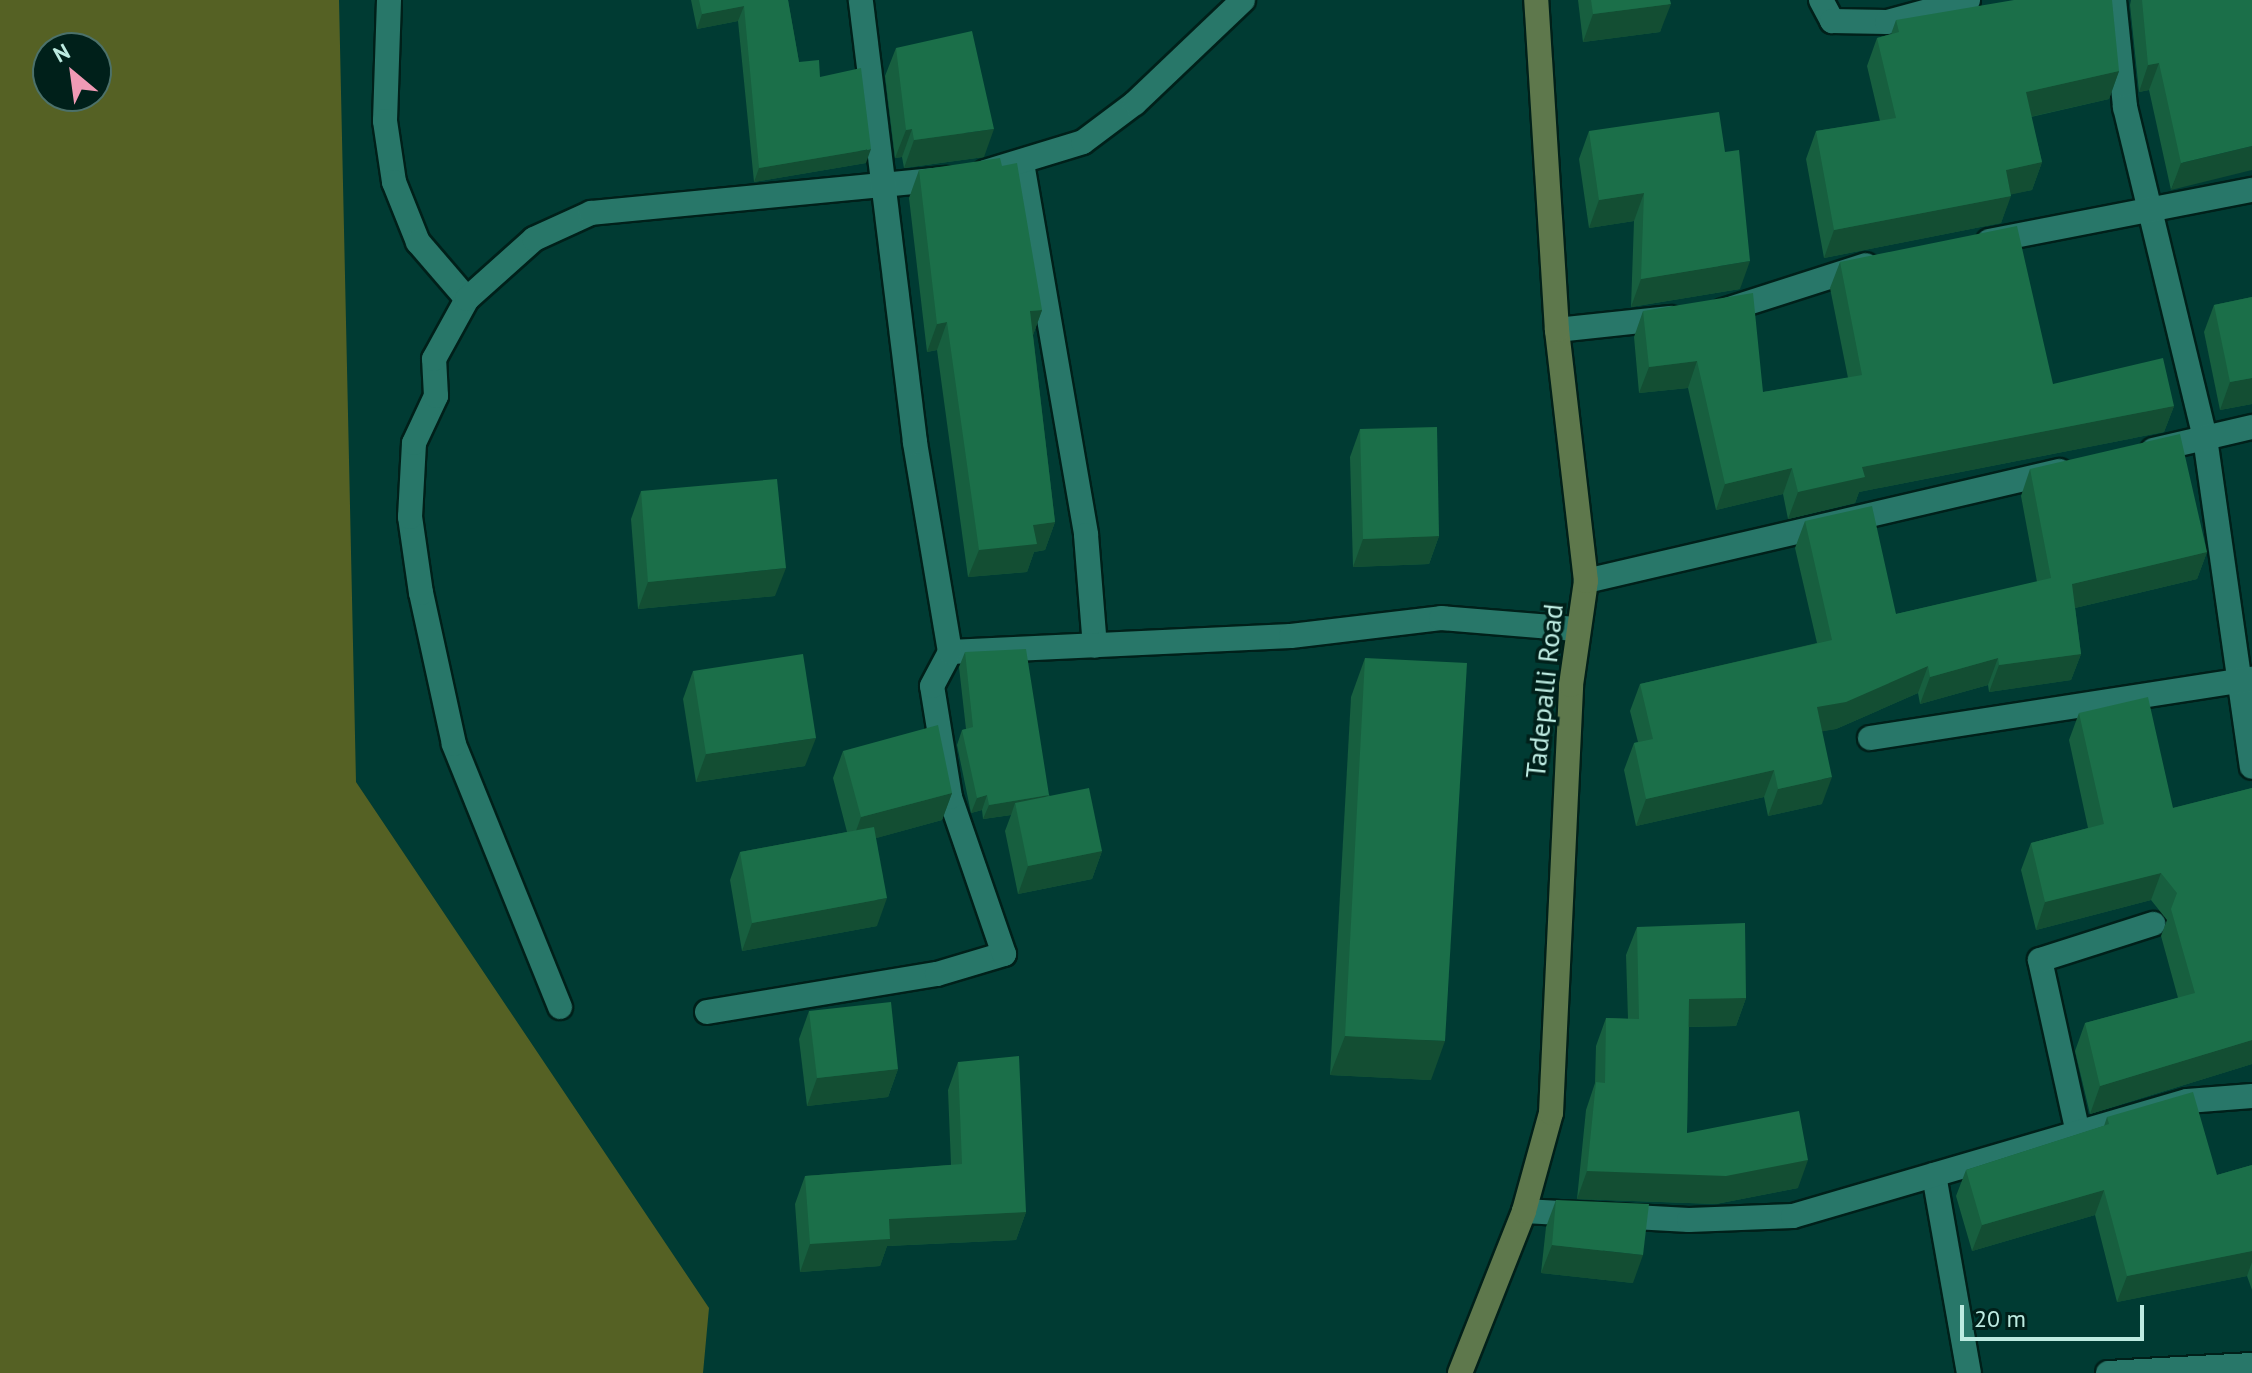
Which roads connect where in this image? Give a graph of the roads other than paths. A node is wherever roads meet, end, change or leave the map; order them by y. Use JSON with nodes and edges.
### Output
{"nodes":[{"id":1,"x":389,"y":0,"type":"edge"},
{"id":2,"x":861,"y":0,"type":"edge"},
{"id":3,"x":1243,"y":0,"type":"edge"},
{"id":4,"x":1536,"y":0,"type":"edge"},
{"id":5,"x":1821,"y":0,"type":"edge"},
{"id":6,"x":1968,"y":0,"type":"edge"},
{"id":7,"x":2114,"y":0,"type":"edge"},
{"id":8,"x":1022,"y":163,"type":"junction"},
{"id":9,"x":889,"y":185,"type":"junction"},
{"id":10,"x":2252,"y":190,"type":"edge"},
{"id":11,"x":2153,"y":208,"type":"junction"},
{"id":12,"x":1969,"y":245,"type":"edge"},
{"id":13,"x":1892,"y":260,"type":"edge"},
{"id":14,"x":467,"y":299,"type":"junction"},
{"id":15,"x":1557,"y":330,"type":"junction"},
{"id":16,"x":2252,"y":427,"type":"edge"},
{"id":17,"x":2205,"y":438,"type":"junction"},
{"id":18,"x":2128,"y":456,"type":"edge"},
{"id":19,"x":2081,"y":466,"type":"edge"},
{"id":20,"x":1586,"y":581,"type":"junction"},
{"id":21,"x":1576,"y":629,"type":"junction"},
{"id":22,"x":1095,"y":646,"type":"junction"},
{"id":23,"x":950,"y":652,"type":"junction"},
{"id":24,"x":2244,"y":681,"type":"edge"},
{"id":25,"x":1870,"y":738,"type":"dead end"},
{"id":26,"x":2252,"y":767,"type":"edge"},
{"id":27,"x":2153,"y":924,"type":"dead end"},
{"id":28,"x":560,"y":1007,"type":"dead end"},
{"id":29,"x":707,"y":1012,"type":"dead end"},
{"id":30,"x":2252,"y":1096,"type":"edge"},
{"id":31,"x":2078,"y":1133,"type":"junction"},
{"id":32,"x":1934,"y":1175,"type":"junction"},
{"id":33,"x":1524,"y":1211,"type":"junction"},
{"id":34,"x":2252,"y":1365,"type":"edge"},
{"id":35,"x":1460,"y":1373,"type":"edge"},
{"id":36,"x":1969,"y":1373,"type":"edge"},
{"id":37,"x":2108,"y":1373,"type":"edge"}],
"edges":[{"from":1,"to":14,"type":"street"},
{"from":2,"to":9,"type":"street"},
{"from":3,"to":8,"type":"street"},
{"from":4,"to":15,"type":"street","name":"Tadepalli Road"},
{"from":5,"to":6,"type":"street"},
{"from":7,"to":11,"type":"street"},
{"from":8,"to":9,"type":"street"},
{"from":8,"to":22,"type":"street"},
{"from":9,"to":14,"type":"street"},
{"from":9,"to":23,"type":"street"},
{"from":10,"to":11,"type":"street"},
{"from":11,"to":12,"type":"street"},
{"from":11,"to":17,"type":"street"},
{"from":13,"to":15,"type":"street"},
{"from":14,"to":28,"type":"street"},
{"from":15,"to":20,"type":"street","name":"Tadepalli Road"},
{"from":16,"to":17,"type":"street"},
{"from":17,"to":18,"type":"street"},
{"from":17,"to":24,"type":"street"},
{"from":19,"to":20,"type":"street"},
{"from":20,"to":21,"type":"street","name":"Tadepalli Road"},
{"from":21,"to":22,"type":"street"},
{"from":21,"to":33,"type":"street","name":"Tadepalli Road"},
{"from":22,"to":23,"type":"street"},
{"from":23,"to":29,"type":"street"},
{"from":24,"to":25,"type":"street"},
{"from":24,"to":26,"type":"street"},
{"from":27,"to":31,"type":"street"},
{"from":30,"to":31,"type":"street"},
{"from":31,"to":32,"type":"street"},
{"from":32,"to":33,"type":"street"},
{"from":32,"to":36,"type":"street"},
{"from":33,"to":35,"type":"street","name":"Tadepalli Road"},
{"from":34,"to":37,"type":"street"}]}
